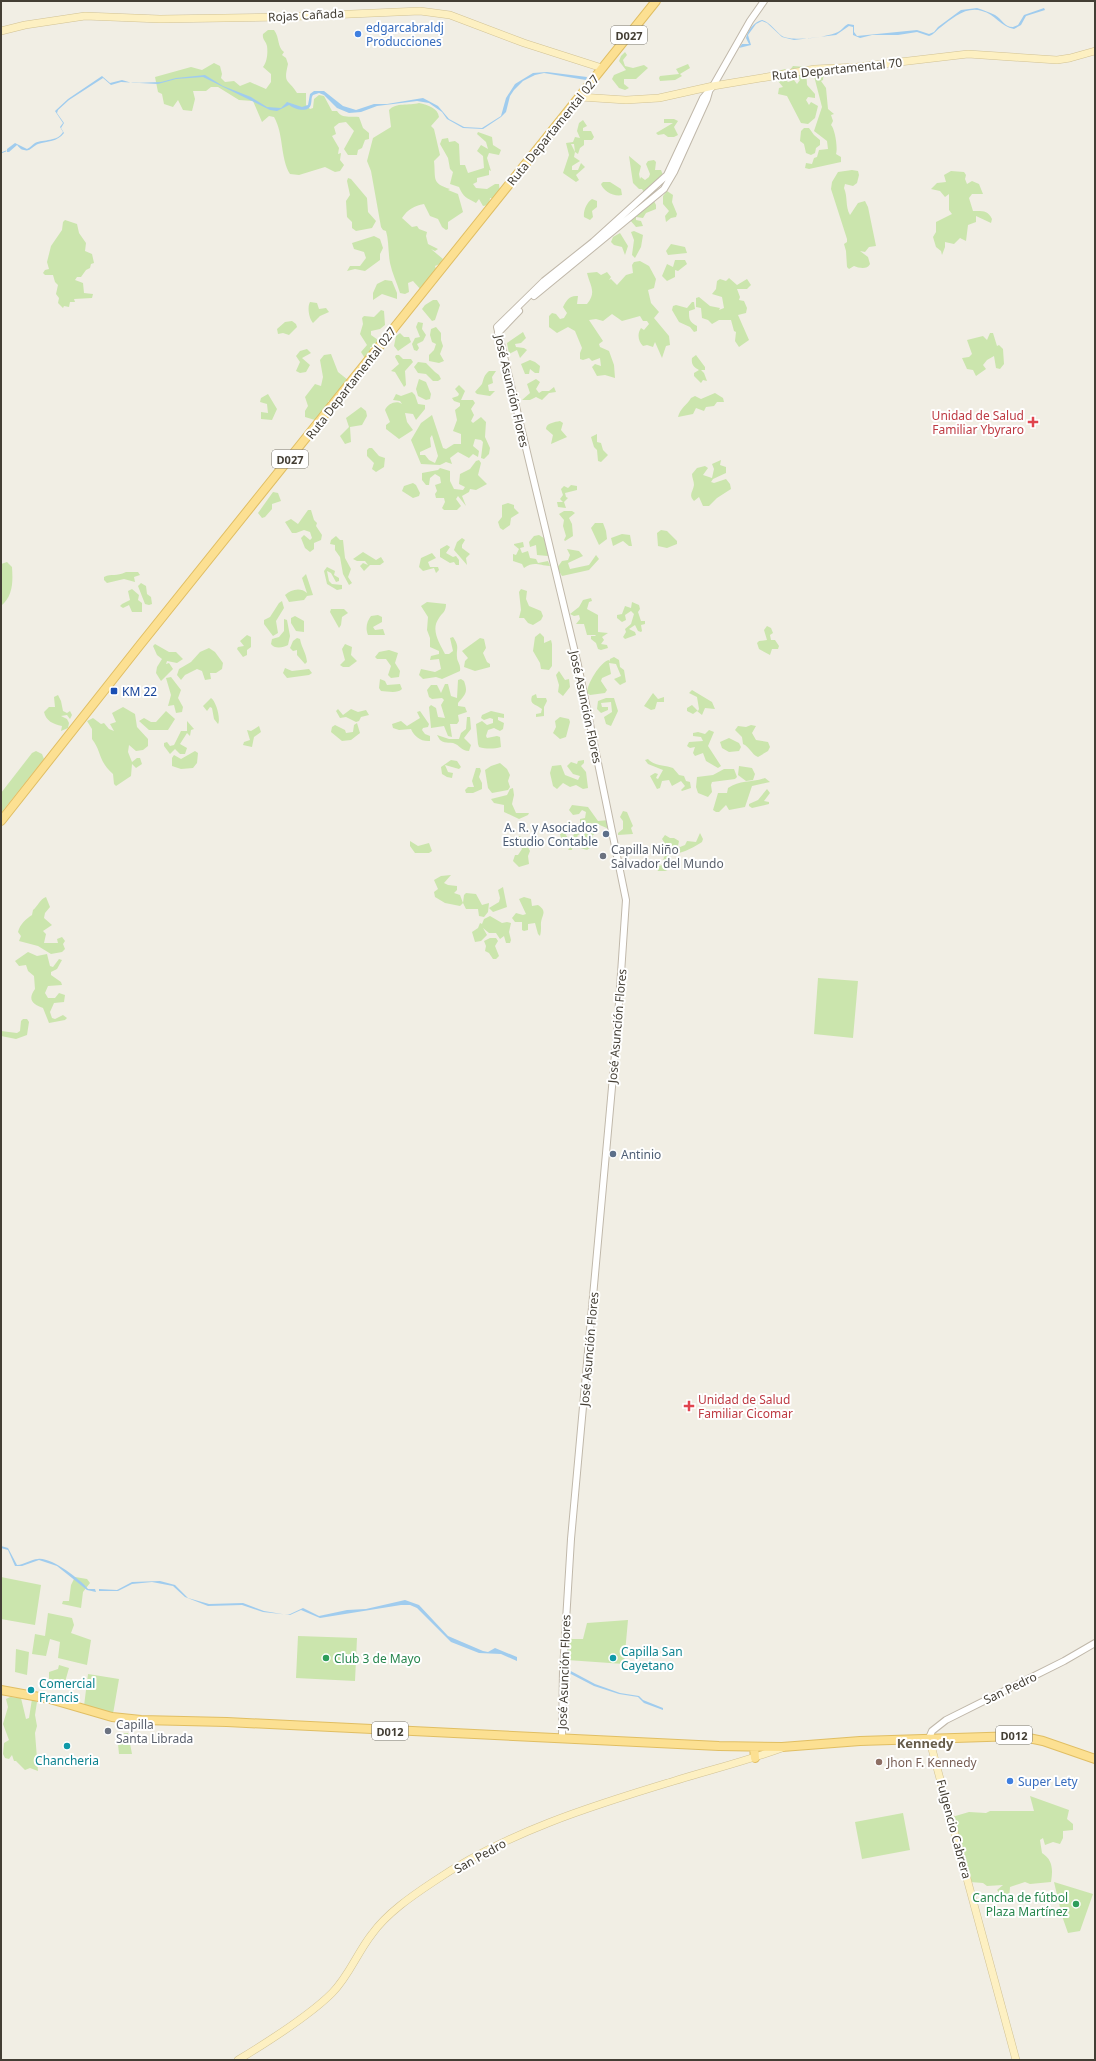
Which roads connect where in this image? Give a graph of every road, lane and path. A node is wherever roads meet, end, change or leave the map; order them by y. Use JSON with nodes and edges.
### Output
{"nodes":[{"id":1,"x":656,"y":1,"type":"edge"},
{"id":2,"x":764,"y":1,"type":"edge"},
{"id":3,"x":1,"y":31,"type":"edge"},
{"id":4,"x":1095,"y":51,"type":"edge"},
{"id":5,"x":602,"y":68,"type":"junction"},
{"id":6,"x":711,"y":88,"type":"junction"},
{"id":7,"x":580,"y":97,"type":"junction"},
{"id":8,"x":1,"y":821,"type":"edge"},
{"id":9,"x":1095,"y":1643,"type":"edge"},
{"id":10,"x":1,"y":1690,"type":"edge"},
{"id":11,"x":562,"y":1738,"type":"junction"},
{"id":12,"x":929,"y":1738,"type":"junction"},
{"id":13,"x":754,"y":1747,"type":"junction"},
{"id":14,"x":782,"y":1748,"type":"junction"},
{"id":15,"x":755,"y":1758,"type":"junction"},
{"id":16,"x":1095,"y":1759,"type":"edge"},
{"id":17,"x":238,"y":2060,"type":"edge"},
{"id":18,"x":1016,"y":2060,"type":"edge"}],
"edges":[{"from":1,"to":5,"type":"main road","name":"Ruta Departamental 027","number":"D027"},
{"from":2,"to":6,"type":"street"},
{"from":3,"to":5,"type":"main road","name":"Rojas Cañada"},
{"from":4,"to":6,"type":"main road","name":"Ruta Departamental 70"},
{"from":5,"to":7,"type":"main road","name":"Ruta Departamental 027","number":"D027"},
{"from":6,"to":7,"type":"main road","name":"Ruta Departamental 70"},
{"from":6,"to":11,"type":"street","name":"José Asunción Flores"},
{"from":7,"to":8,"type":"main road","name":"Ruta Departamental 027","number":"D027"},
{"from":9,"to":12,"type":"street","name":"San Pedro"},
{"from":10,"to":11,"type":"main road","number":"D012"},
{"from":11,"to":13,"type":"main road","number":"D012"},
{"from":12,"to":14,"type":"main road","number":"D012"},
{"from":12,"to":16,"type":"main road","number":"D012"},
{"from":12,"to":18,"type":"main road","name":"Fulgencio Cabrera"},
{"from":13,"to":14,"type":"main road","number":"D012"},
{"from":13,"to":15,"type":"main road"},
{"from":14,"to":15,"type":"main road","name":"San Pedro"},
{"from":15,"to":17,"type":"main road","name":"San Pedro"}]}
